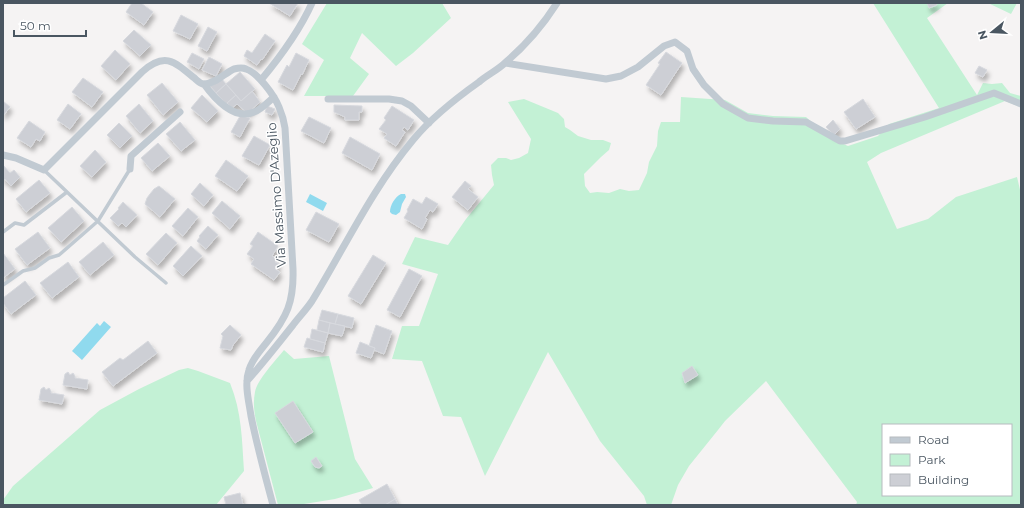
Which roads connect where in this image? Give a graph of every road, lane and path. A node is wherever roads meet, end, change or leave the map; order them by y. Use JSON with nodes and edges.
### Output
{"nodes":[{"id":1,"x":312,"y":3,"type":"edge"},
{"id":2,"x":557,"y":3,"type":"edge"},
{"id":3,"x":505,"y":63,"type":"junction"},
{"id":4,"x":261,"y":80,"type":"junction"},
{"id":5,"x":204,"y":84,"type":"junction"},
{"id":6,"x":274,"y":97,"type":"junction"},
{"id":7,"x":328,"y":99,"type":"dead end"},
{"id":8,"x":1021,"y":104,"type":"edge"},
{"id":9,"x":180,"y":112,"type":"dead end"},
{"id":10,"x":429,"y":122,"type":"junction"},
{"id":11,"x":3,"y":155,"type":"edge"},
{"id":12,"x":130,"y":168,"type":"joint"},
{"id":13,"x":44,"y":170,"type":"junction"},
{"id":14,"x":67,"y":192,"type":"junction"},
{"id":15,"x":98,"y":221,"type":"junction"},
{"id":16,"x":3,"y":232,"type":"edge"},
{"id":17,"x":166,"y":283,"type":"dead end"},
{"id":18,"x":3,"y":285,"type":"edge"},
{"id":19,"x":247,"y":382,"type":"junction"},
{"id":20,"x":273,"y":505,"type":"edge"}],
"edges":[{"from":1,"to":4,"type":"street"},
{"from":2,"to":3,"type":"street"},
{"from":3,"to":8,"type":"street"},
{"from":3,"to":10,"type":"street"},
{"from":4,"to":5,"type":"street","name":"Via Massimo D'Azeglio"},
{"from":4,"to":6,"type":"street","name":"Via Massimo D'Azeglio"},
{"from":5,"to":6,"type":"street"},
{"from":5,"to":13,"type":"street"},
{"from":6,"to":19,"type":"street","name":"Via Massimo D'Azeglio"},
{"from":7,"to":10,"type":"street"},
{"from":9,"to":12,"type":"street"},
{"from":10,"to":19,"type":"street"},
{"from":11,"to":13,"type":"street"},
{"from":12,"to":15,"type":"lane"},
{"from":13,"to":14,"type":"lane"},
{"from":14,"to":15,"type":"lane"},
{"from":14,"to":16,"type":"lane"},
{"from":15,"to":17,"type":"lane"},
{"from":15,"to":18,"type":"lane"},
{"from":19,"to":20,"type":"street"}]}
